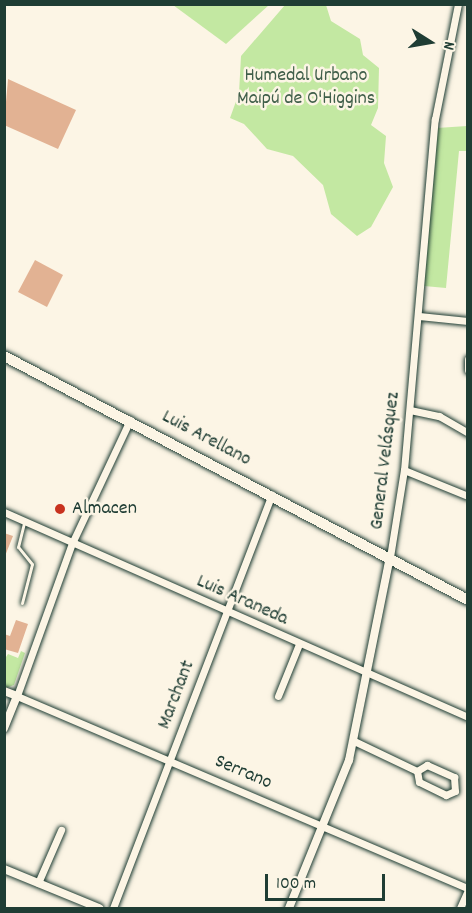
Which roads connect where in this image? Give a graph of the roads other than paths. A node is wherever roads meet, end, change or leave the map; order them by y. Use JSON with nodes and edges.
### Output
{"nodes":[{"id":1,"x":458,"y":4,"type":"edge"},
{"id":2,"x":419,"y":316,"type":"junction"},
{"id":3,"x":468,"y":321,"type":"edge"},
{"id":4,"x":5,"y":355,"type":"edge"},
{"id":5,"x":468,"y":359,"type":"edge"},
{"id":6,"x":468,"y":370,"type":"edge"},
{"id":7,"x":410,"y":410,"type":"junction"},
{"id":8,"x":130,"y":420,"type":"junction"},
{"id":9,"x":468,"y":433,"type":"edge"},
{"id":10,"x":404,"y":470,"type":"junction"},
{"id":11,"x":272,"y":494,"type":"junction"},
{"id":12,"x":468,"y":496,"type":"edge"},
{"id":13,"x":4,"y":512,"type":"edge"},
{"id":14,"x":25,"y":521,"type":"junction"},
{"id":15,"x":72,"y":543,"type":"junction"},
{"id":16,"x":390,"y":557,"type":"junction"},
{"id":17,"x":468,"y":600,"type":"edge"},
{"id":18,"x":22,"y":603,"type":"dead end"},
{"id":19,"x":226,"y":612,"type":"junction"},
{"id":20,"x":299,"y":644,"type":"junction"},
{"id":21,"x":366,"y":673,"type":"junction"},
{"id":22,"x":4,"y":691,"type":"edge"},
{"id":23,"x":17,"y":696,"type":"junction"},
{"id":24,"x":278,"y":696,"type":"dead end"},
{"id":25,"x":468,"y":717,"type":"edge"},
{"id":26,"x":4,"y":729,"type":"edge"},
{"id":27,"x":354,"y":741,"type":"junction"},
{"id":28,"x":170,"y":760,"type":"junction"},
{"id":29,"x":417,"y":771,"type":"junction"},
{"id":30,"x":326,"y":827,"type":"junction"},
{"id":31,"x":61,"y":830,"type":"dead end"},
{"id":32,"x":4,"y":869,"type":"edge"},
{"id":33,"x":38,"y":884,"type":"junction"},
{"id":34,"x":468,"y":889,"type":"edge"},
{"id":35,"x":99,"y":909,"type":"edge"},
{"id":36,"x":113,"y":909,"type":"edge"},
{"id":37,"x":289,"y":909,"type":"edge"},
{"id":38,"x":460,"y":909,"type":"edge"}],
"edges":[{"from":1,"to":2,"type":"street","name":"General Velásquez"},
{"from":2,"to":3,"type":"street"},
{"from":2,"to":7,"type":"street","name":"General Velásquez"},
{"from":4,"to":8,"type":"main road","name":"Luis Arellano"},
{"from":5,"to":6,"type":"street"},
{"from":7,"to":9,"type":"street"},
{"from":7,"to":10,"type":"street","name":"General Velásquez"},
{"from":8,"to":11,"type":"main road","name":"Luis Arellano"},
{"from":8,"to":15,"type":"street"},
{"from":10,"to":12,"type":"street"},
{"from":10,"to":16,"type":"street","name":"General Velásquez"},
{"from":11,"to":16,"type":"main road","name":"Luis Arellano"},
{"from":11,"to":19,"type":"street","name":"Marchant"},
{"from":13,"to":14,"type":"street","name":"Luis Araneda"},
{"from":14,"to":15,"type":"street","name":"Luis Araneda"},
{"from":14,"to":18,"type":"lane"},
{"from":15,"to":19,"type":"street","name":"Luis Araneda"},
{"from":15,"to":23,"type":"street"},
{"from":16,"to":17,"type":"main road","name":"Luis Arellano"},
{"from":16,"to":21,"type":"street","name":"General Velásquez"},
{"from":19,"to":20,"type":"street","name":"Luis Araneda"},
{"from":19,"to":28,"type":"street","name":"Marchant"},
{"from":20,"to":21,"type":"street","name":"Luis Araneda"},
{"from":20,"to":24,"type":"street"},
{"from":21,"to":25,"type":"street","name":"Luis Araneda"},
{"from":21,"to":27,"type":"street","name":"General Velásquez"},
{"from":22,"to":23,"type":"street","name":"Serrano"},
{"from":23,"to":26,"type":"street"},
{"from":23,"to":28,"type":"street","name":"Serrano"},
{"from":27,"to":29,"type":"street"},
{"from":27,"to":30,"type":"street","name":"General Velásquez"},
{"from":28,"to":30,"type":"street","name":"Serrano"},
{"from":28,"to":36,"type":"street","name":"Marchant"},
{"from":29,"to":29,"type":"street"},
{"from":30,"to":34,"type":"street","name":"Serrano"},
{"from":30,"to":37,"type":"street","name":"General Velásquez"},
{"from":31,"to":33,"type":"street"},
{"from":32,"to":33,"type":"street"},
{"from":33,"to":35,"type":"street"},
{"from":34,"to":38,"type":"street"}]}
